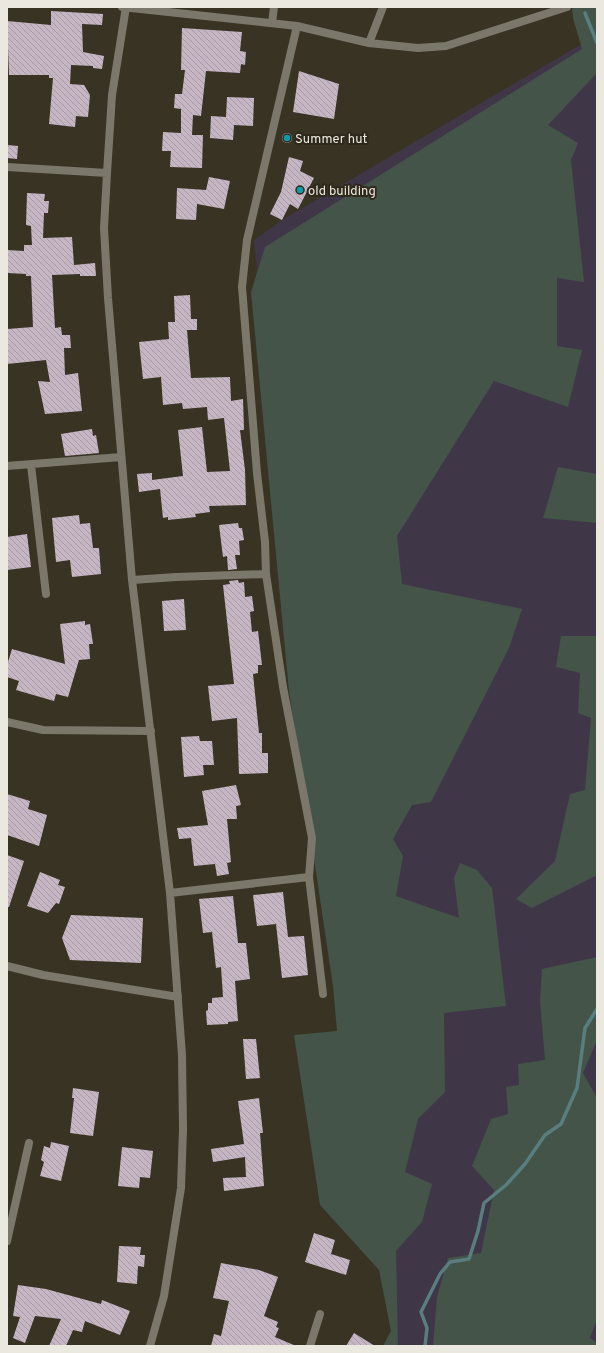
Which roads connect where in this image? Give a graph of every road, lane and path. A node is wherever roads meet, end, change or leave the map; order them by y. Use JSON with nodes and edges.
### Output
{"nodes":[{"id":1,"x":121,"y":7,"type":"edge"},
{"id":2,"x":126,"y":7,"type":"edge"},
{"id":3,"x":274,"y":7,"type":"edge"},
{"id":4,"x":383,"y":7,"type":"edge"},
{"id":5,"x":567,"y":7,"type":"edge"},
{"id":6,"x":272,"y":23,"type":"junction"},
{"id":7,"x":297,"y":26,"type":"junction"},
{"id":8,"x":369,"y":43,"type":"junction"},
{"id":9,"x":7,"y":167,"type":"edge"},
{"id":10,"x":107,"y":173,"type":"junction"},
{"id":11,"x":121,"y":457,"type":"junction"},
{"id":12,"x":32,"y":465,"type":"junction"},
{"id":13,"x":7,"y":466,"type":"edge"},
{"id":14,"x":266,"y":574,"type":"junction"},
{"id":15,"x":132,"y":580,"type":"junction"},
{"id":16,"x":46,"y":594,"type":"dead end"},
{"id":17,"x":7,"y":722,"type":"edge"},
{"id":18,"x":151,"y":731,"type":"junction"},
{"id":19,"x":310,"y":877,"type":"junction"},
{"id":20,"x":170,"y":893,"type":"junction"},
{"id":21,"x":7,"y":966,"type":"edge"},
{"id":22,"x":323,"y":994,"type":"dead end"},
{"id":23,"x":178,"y":997,"type":"junction"},
{"id":24,"x":29,"y":1143,"type":"dead end"},
{"id":25,"x":7,"y":1241,"type":"edge"},
{"id":26,"x":320,"y":1314,"type":"dead end"},
{"id":27,"x":150,"y":1346,"type":"edge"},
{"id":28,"x":310,"y":1346,"type":"edge"}],
"edges":[{"from":1,"to":2,"type":"street"},
{"from":2,"to":6,"type":"street"},
{"from":2,"to":10,"type":"street"},
{"from":3,"to":6,"type":"street"},
{"from":4,"to":8,"type":"street"},
{"from":5,"to":8,"type":"street"},
{"from":6,"to":7,"type":"street"},
{"from":7,"to":8,"type":"street"},
{"from":7,"to":14,"type":"street"},
{"from":9,"to":10,"type":"street"},
{"from":10,"to":11,"type":"street"},
{"from":11,"to":12,"type":"street"},
{"from":11,"to":15,"type":"street"},
{"from":12,"to":13,"type":"street"},
{"from":12,"to":16,"type":"street"},
{"from":14,"to":15,"type":"street"},
{"from":14,"to":19,"type":"street"},
{"from":15,"to":18,"type":"street"},
{"from":17,"to":18,"type":"street"},
{"from":18,"to":20,"type":"street"},
{"from":19,"to":20,"type":"street"},
{"from":19,"to":22,"type":"street"},
{"from":20,"to":23,"type":"street"},
{"from":21,"to":23,"type":"street"},
{"from":23,"to":27,"type":"street"},
{"from":24,"to":25,"type":"street"},
{"from":26,"to":28,"type":"street"}]}
